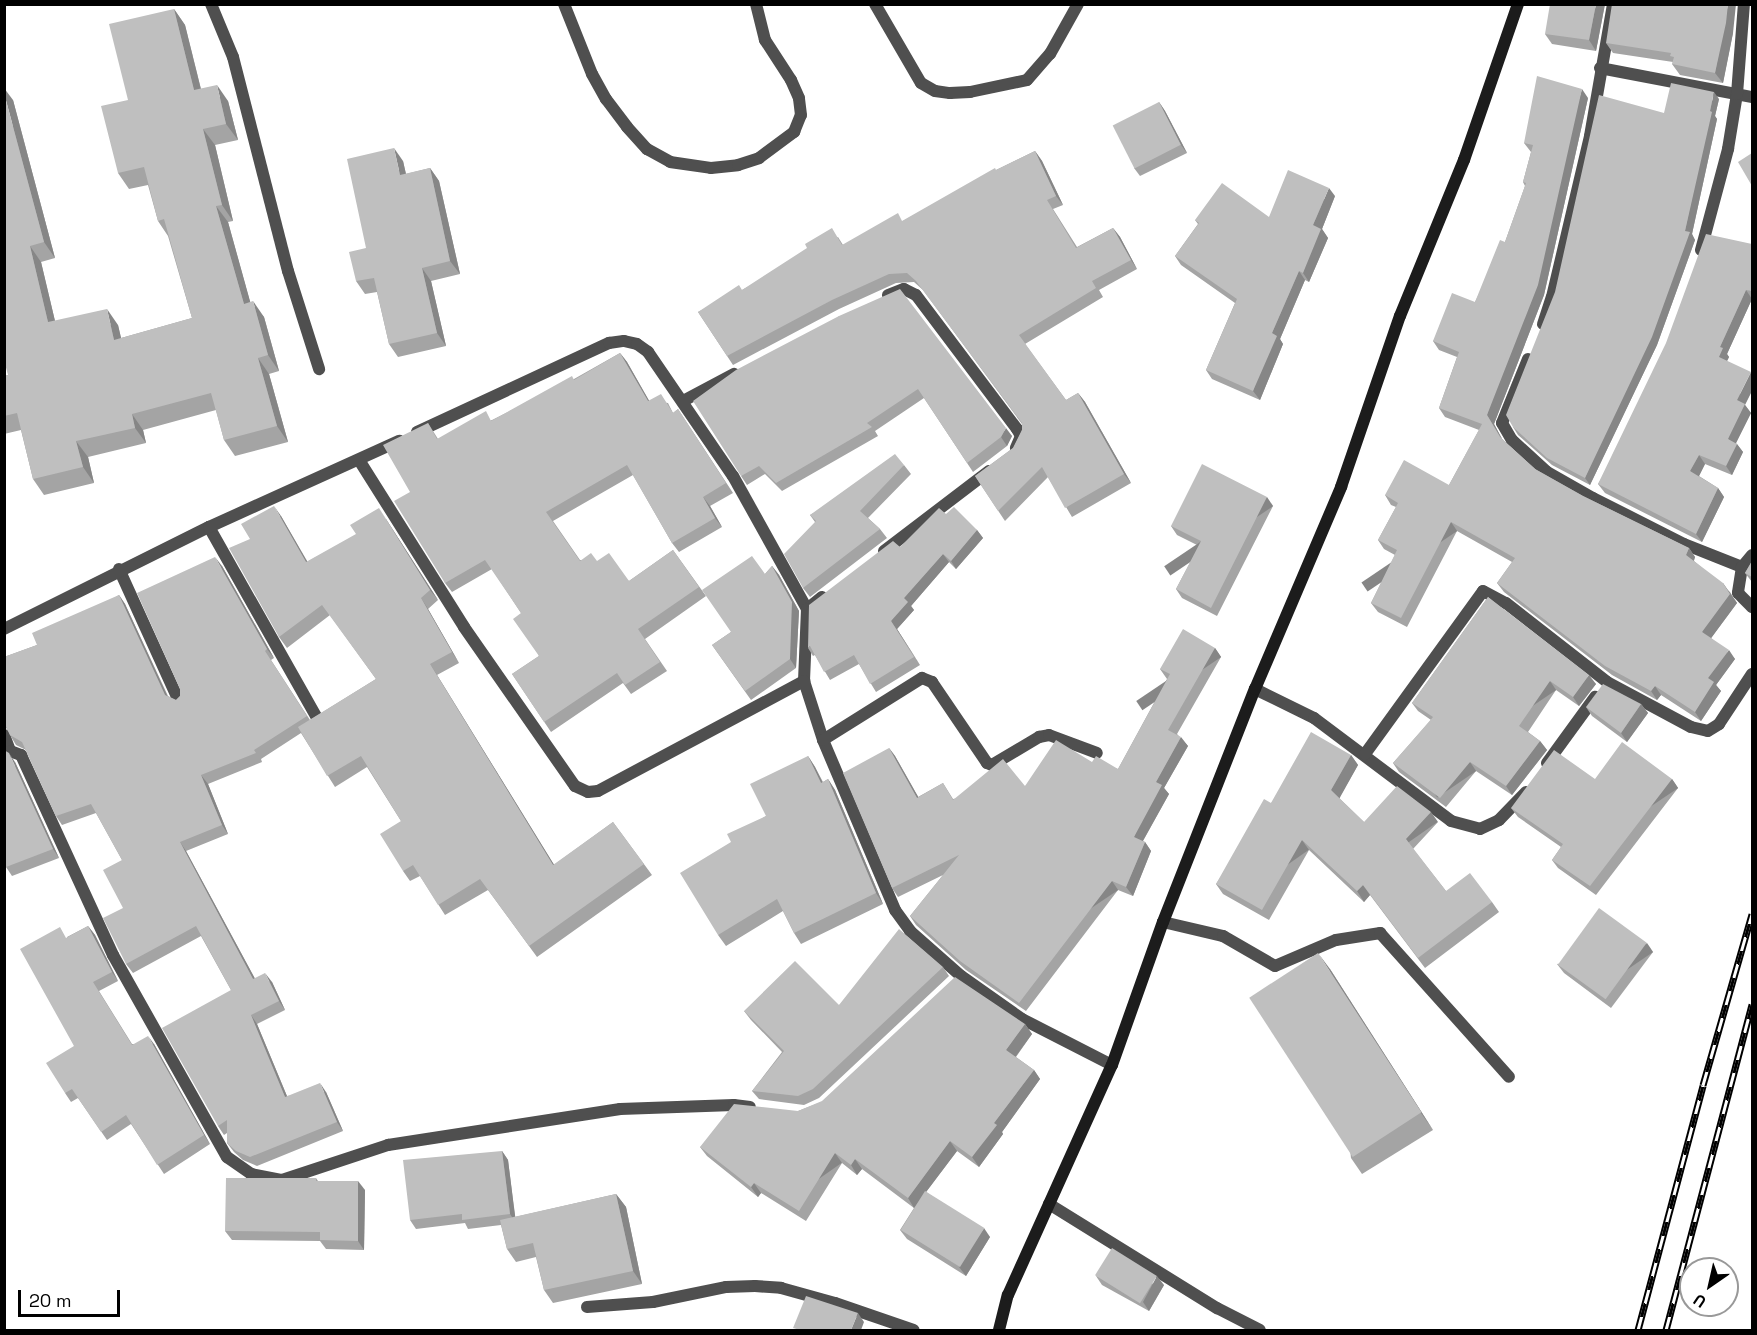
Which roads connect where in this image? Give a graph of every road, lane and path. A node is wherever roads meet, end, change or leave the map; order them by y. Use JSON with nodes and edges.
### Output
{"nodes":[{"id":1,"x":211,"y":4,"type":"edge"},
{"id":2,"x":564,"y":4,"type":"edge"},
{"id":3,"x":756,"y":4,"type":"edge"},
{"id":4,"x":875,"y":4,"type":"edge"},
{"id":5,"x":1078,"y":4,"type":"edge"},
{"id":6,"x":1518,"y":4,"type":"edge"},
{"id":7,"x":1613,"y":4,"type":"edge"},
{"id":8,"x":1744,"y":4,"type":"edge"},
{"id":9,"x":1600,"y":68,"type":"junction"},
{"id":10,"x":1737,"y":94,"type":"junction"},
{"id":11,"x":1752,"y":97,"type":"edge"},
{"id":12,"x":1698,"y":257,"type":"edge"},
{"id":13,"x":880,"y":299,"type":"edge"},
{"id":14,"x":746,"y":367,"type":"edge"},
{"id":15,"x":319,"y":369,"type":"dead end"},
{"id":16,"x":683,"y":401,"type":"junction"},
{"id":17,"x":358,"y":460,"type":"junction"},
{"id":18,"x":1601,"y":483,"type":"edge"},
{"id":19,"x":1593,"y":498,"type":"junction"},
{"id":20,"x":209,"y":527,"type":"junction"},
{"id":21,"x":1752,"y":555,"type":"edge"},
{"id":22,"x":872,"y":560,"type":"edge"},
{"id":23,"x":1742,"y":567,"type":"junction"},
{"id":24,"x":119,"y":569,"type":"junction"},
{"id":25,"x":834,"y":588,"type":"edge"},
{"id":26,"x":1752,"y":607,"type":"edge"},
{"id":27,"x":807,"y":609,"type":"junction"},
{"id":28,"x":4,"y":629,"type":"edge"},
{"id":29,"x":1752,"y":674,"type":"edge"},
{"id":30,"x":804,"y":681,"type":"junction"},
{"id":31,"x":1606,"y":682,"type":"junction"},
{"id":32,"x":1255,"y":689,"type":"junction"},
{"id":33,"x":179,"y":701,"type":"edge"},
{"id":34,"x":317,"y":718,"type":"edge"},
{"id":35,"x":4,"y":735,"type":"edge"},
{"id":36,"x":823,"y":740,"type":"junction"},
{"id":37,"x":1097,"y":753,"type":"dead end"},
{"id":38,"x":1365,"y":754,"type":"junction"},
{"id":39,"x":1163,"y":922,"type":"junction"},
{"id":40,"x":1112,"y":1065,"type":"junction"},
{"id":41,"x":1509,"y":1077,"type":"dead end"},
{"id":42,"x":758,"y":1108,"type":"edge"},
{"id":43,"x":1049,"y":1204,"type":"junction"},
{"id":44,"x":587,"y":1307,"type":"edge"},
{"id":45,"x":914,"y":1330,"type":"edge"},
{"id":46,"x":999,"y":1330,"type":"edge"},
{"id":47,"x":1260,"y":1330,"type":"edge"}],
"edges":[{"from":1,"to":15,"type":"street"},
{"from":2,"to":3,"type":"street"},
{"from":4,"to":5,"type":"street"},
{"from":6,"to":32,"type":"street"},
{"from":7,"to":9,"type":"street"},
{"from":8,"to":10,"type":"street"},
{"from":9,"to":10,"type":"street"},
{"from":9,"to":19,"type":"street"},
{"from":10,"to":11,"type":"street"},
{"from":10,"to":12,"type":"street"},
{"from":13,"to":22,"type":"street"},
{"from":14,"to":16,"type":"street"},
{"from":16,"to":17,"type":"street"},
{"from":16,"to":27,"type":"street"},
{"from":17,"to":20,"type":"street"},
{"from":17,"to":30,"type":"street"},
{"from":18,"to":19,"type":"street"},
{"from":19,"to":23,"type":"street"},
{"from":20,"to":24,"type":"street"},
{"from":20,"to":34,"type":"street"},
{"from":21,"to":23,"type":"street"},
{"from":23,"to":26,"type":"street"},
{"from":24,"to":28,"type":"street"},
{"from":24,"to":33,"type":"street"},
{"from":25,"to":27,"type":"street"},
{"from":27,"to":30,"type":"street"},
{"from":29,"to":31,"type":"street"},
{"from":30,"to":36,"type":"street"},
{"from":31,"to":38,"type":"street"},
{"from":31,"to":38,"type":"street"},
{"from":32,"to":38,"type":"street"},
{"from":32,"to":39,"type":"street"},
{"from":35,"to":42,"type":"street"},
{"from":36,"to":37,"type":"street"},
{"from":36,"to":40,"type":"street"},
{"from":39,"to":40,"type":"street"},
{"from":39,"to":41,"type":"street"},
{"from":40,"to":43,"type":"street"},
{"from":43,"to":46,"type":"street"},
{"from":43,"to":47,"type":"street"},
{"from":44,"to":45,"type":"street"}]}
